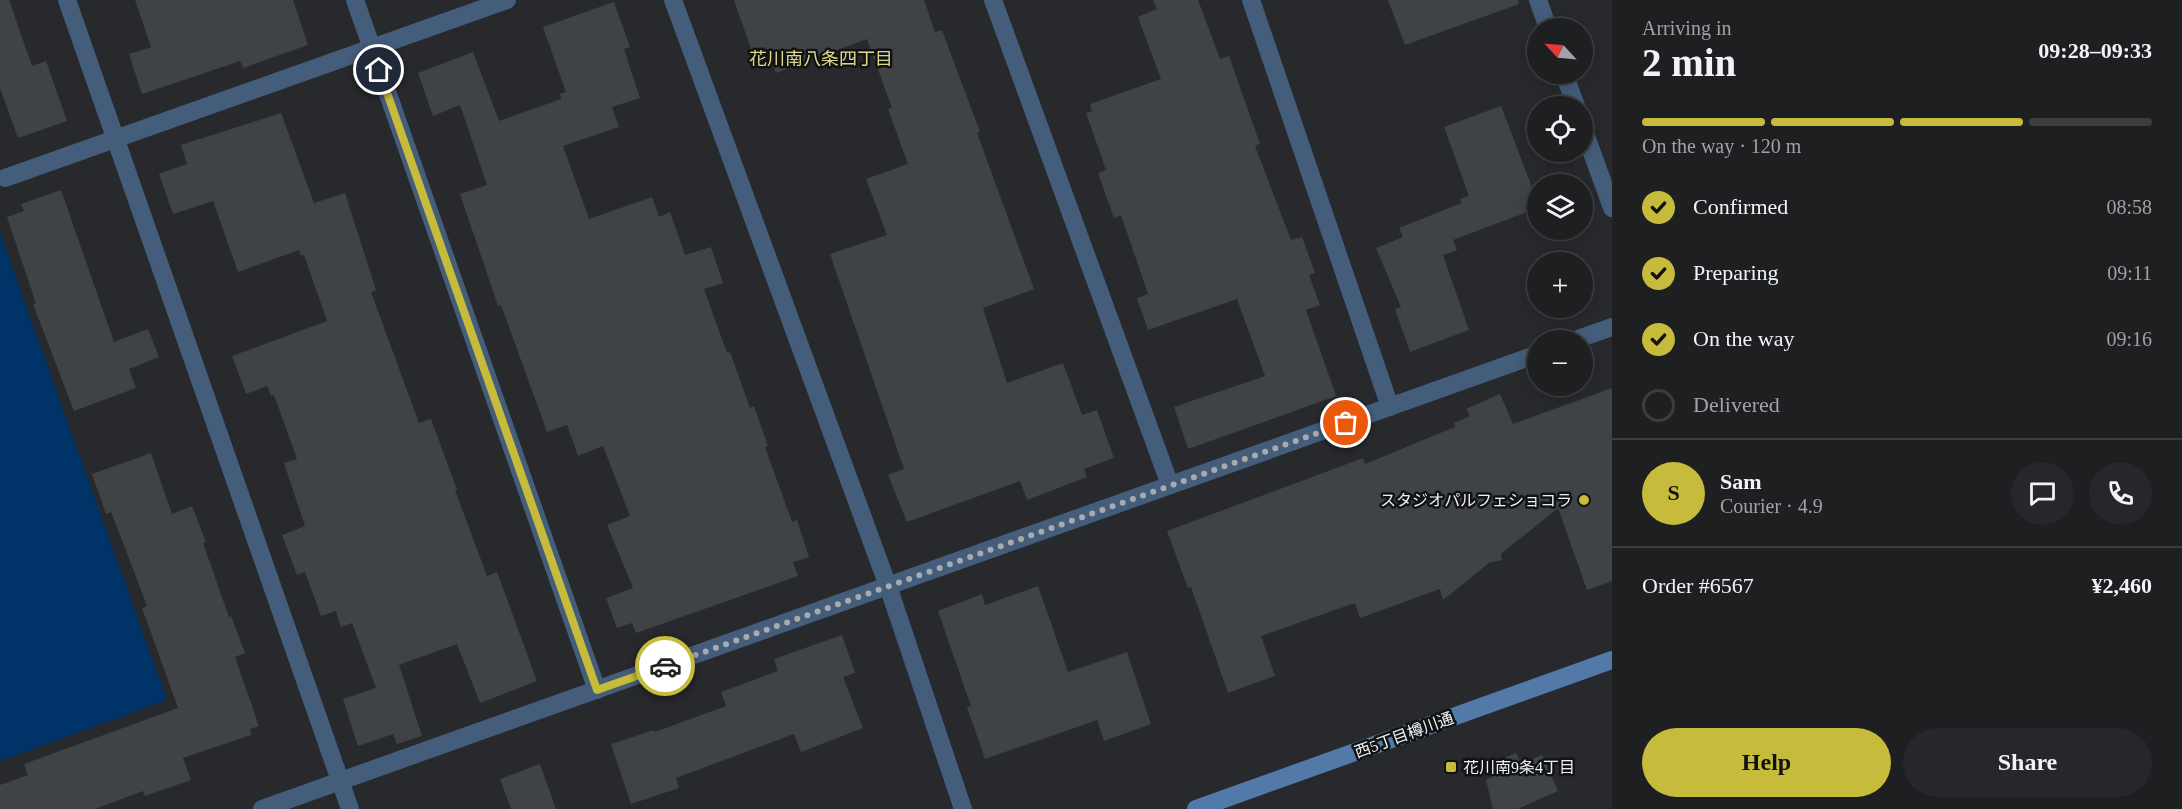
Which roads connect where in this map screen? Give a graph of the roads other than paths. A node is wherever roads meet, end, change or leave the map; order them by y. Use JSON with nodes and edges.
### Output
{"nodes":[{"id":1,"x":67,"y":0,"type":"edge"},
{"id":2,"x":355,"y":0,"type":"edge"},
{"id":3,"x":507,"y":0,"type":"edge"},
{"id":4,"x":673,"y":0,"type":"edge"},
{"id":5,"x":993,"y":0,"type":"edge"},
{"id":6,"x":1251,"y":0,"type":"edge"},
{"id":7,"x":1538,"y":0,"type":"edge"},
{"id":8,"x":1544,"y":18,"type":"edge"},
{"id":9,"x":371,"y":48,"type":"junction"},
{"id":10,"x":115,"y":138,"type":"junction"},
{"id":11,"x":1593,"y":155,"type":"edge"},
{"id":12,"x":5,"y":178,"type":"dead end"},
{"id":13,"x":1612,"y":208,"type":"edge"},
{"id":14,"x":1612,"y":327,"type":"edge"},
{"id":15,"x":1593,"y":334,"type":"edge"},
{"id":16,"x":1527,"y":358,"type":"edge"},
{"id":17,"x":1390,"y":407,"type":"junction"},
{"id":18,"x":1170,"y":485,"type":"junction"},
{"id":19,"x":888,"y":586,"type":"junction"},
{"id":20,"x":1612,"y":660,"type":"edge"},
{"id":21,"x":597,"y":690,"type":"junction"},
{"id":22,"x":341,"y":782,"type":"junction"},
{"id":23,"x":262,"y":809,"type":"edge"},
{"id":24,"x":350,"y":809,"type":"edge"},
{"id":25,"x":963,"y":809,"type":"edge"},
{"id":26,"x":1196,"y":809,"type":"edge"}],
"edges":[{"from":1,"to":10,"type":"street"},
{"from":2,"to":9,"type":"street"},
{"from":3,"to":9,"type":"street"},
{"from":4,"to":19,"type":"street"},
{"from":5,"to":18,"type":"street"},
{"from":6,"to":17,"type":"street"},
{"from":7,"to":8,"type":"street"},
{"from":9,"to":10,"type":"street"},
{"from":9,"to":21,"type":"street"},
{"from":10,"to":12,"type":"street"},
{"from":10,"to":22,"type":"street"},
{"from":11,"to":13,"type":"street"},
{"from":14,"to":15,"type":"street"},
{"from":16,"to":17,"type":"street"},
{"from":17,"to":18,"type":"street"},
{"from":18,"to":19,"type":"street"},
{"from":19,"to":21,"type":"street"},
{"from":19,"to":25,"type":"street"},
{"from":20,"to":26,"type":"main road","name":"西5丁目樽川通"},
{"from":21,"to":22,"type":"street"},
{"from":22,"to":23,"type":"street"},
{"from":22,"to":24,"type":"street"}]}
